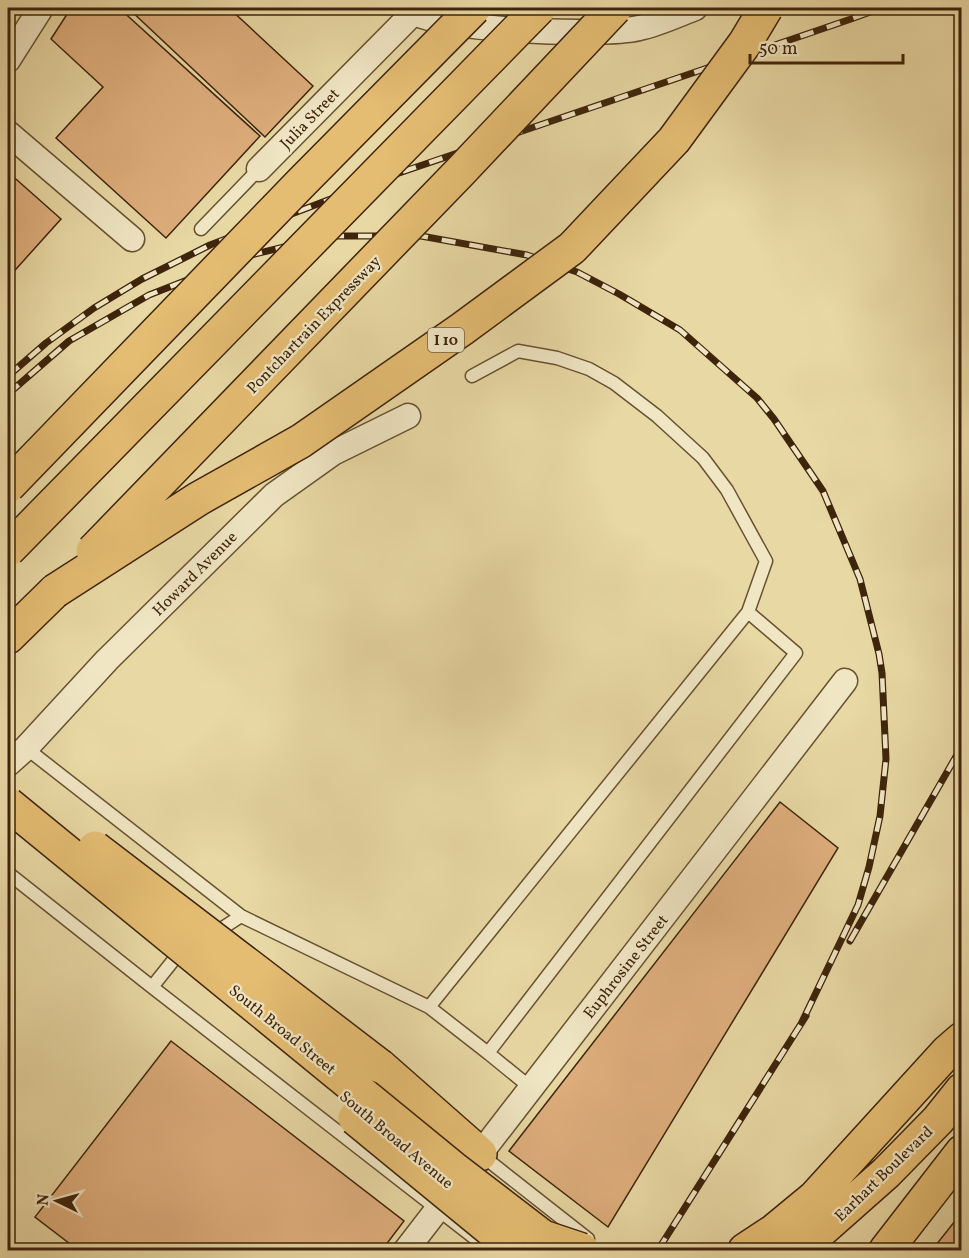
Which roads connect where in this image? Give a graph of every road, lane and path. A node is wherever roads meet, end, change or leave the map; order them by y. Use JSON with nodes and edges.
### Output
{"nodes":[{"id":1,"x":41,"y":8,"type":"edge"},
{"id":2,"x":474,"y":8,"type":"edge"},
{"id":3,"x":539,"y":8,"type":"edge"},
{"id":4,"x":615,"y":8,"type":"edge"},
{"id":5,"x":695,"y":8,"type":"edge"},
{"id":6,"x":766,"y":8,"type":"edge"},
{"id":7,"x":412,"y":9,"type":"edge"},
{"id":8,"x":8,"y":60,"type":"edge"},
{"id":9,"x":8,"y":133,"type":"edge"},
{"id":10,"x":259,"y":169,"type":"joint"},
{"id":11,"x":201,"y":229,"type":"dead end"},
{"id":12,"x":132,"y":239,"type":"dead end"},
{"id":13,"x":472,"y":376,"type":"dead end"},
{"id":14,"x":408,"y":416,"type":"dead end"},
{"id":15,"x":8,"y":486,"type":"edge"},
{"id":16,"x":8,"y":550,"type":"edge"},
{"id":17,"x":55,"y":591,"type":"junction"},
{"id":18,"x":748,"y":612,"type":"junction"},
{"id":19,"x":8,"y":637,"type":"edge"},
{"id":20,"x":845,"y":681,"type":"dead end"},
{"id":21,"x":26,"y":748,"type":"junction"},
{"id":22,"x":8,"y":764,"type":"edge"},
{"id":23,"x":8,"y":781,"type":"edge"},
{"id":24,"x":8,"y":804,"type":"edge"},
{"id":25,"x":8,"y":820,"type":"edge"},
{"id":26,"x":8,"y":833,"type":"edge"},
{"id":27,"x":8,"y":873,"type":"edge"},
{"id":28,"x":241,"y":916,"type":"junction"},
{"id":29,"x":176,"y":957,"type":"junction"},
{"id":30,"x":152,"y":987,"type":"junction"},
{"id":31,"x":429,"y":1007,"type":"junction"},
{"id":32,"x":954,"y":1046,"type":"edge"},
{"id":33,"x":488,"y":1053,"type":"junction"},
{"id":34,"x":531,"y":1088,"type":"junction"},
{"id":35,"x":962,"y":1090,"type":"edge"},
{"id":36,"x":962,"y":1152,"type":"edge"},
{"id":37,"x":480,"y":1154,"type":"junction"},
{"id":38,"x":455,"y":1187,"type":"junction"},
{"id":39,"x":438,"y":1209,"type":"junction"},
{"id":40,"x":8,"y":1246,"type":"edge"},
{"id":41,"x":524,"y":1247,"type":"edge"},
{"id":42,"x":14,"y":1251,"type":"edge"},
{"id":43,"x":406,"y":1251,"type":"edge"},
{"id":44,"x":581,"y":1251,"type":"edge"},
{"id":45,"x":745,"y":1251,"type":"edge"},
{"id":46,"x":799,"y":1251,"type":"edge"},
{"id":47,"x":886,"y":1251,"type":"edge"}],
"edges":[{"from":1,"to":8,"type":"street"},
{"from":2,"to":15,"type":"main road","bridge":true},
{"from":3,"to":16,"type":"main road","bridge":true},
{"from":4,"to":17,"type":"main road","name":"Pontchartrain Expressway","bridge":true},
{"from":5,"to":7,"type":"street"},
{"from":6,"to":17,"type":"main road","number":"I 10","bridge":true},
{"from":7,"to":10,"type":"street","name":"Julia Street"},
{"from":9,"to":12,"type":"street"},
{"from":10,"to":11,"type":"lane","name":"Julia Street"},
{"from":13,"to":18,"type":"lane"},
{"from":14,"to":21,"type":"street","name":"Howard Avenue"},
{"from":17,"to":19,"type":"main road","name":"Pontchartrain Expressway","number":"I 10"},
{"from":18,"to":31,"type":"lane"},
{"from":18,"to":33,"type":"lane"},
{"from":20,"to":34,"type":"street","name":"Euphrosine Street"},
{"from":21,"to":22,"type":"street","name":"Howard Avenue"},
{"from":21,"to":28,"type":"lane"},
{"from":23,"to":37,"type":"main road","bridge":true},
{"from":24,"to":41,"type":"main road","name":"South Broad Street","bridge":true},
{"from":25,"to":29,"type":"street","name":"South Broad Avenue"},
{"from":26,"to":41,"type":"main road","name":"South Broad Street","bridge":true},
{"from":27,"to":30,"type":"lane"},
{"from":28,"to":29,"type":"lane"},
{"from":28,"to":31,"type":"lane"},
{"from":29,"to":30,"type":"lane"},
{"from":29,"to":38,"type":"street","name":"South Broad Avenue"},
{"from":30,"to":39,"type":"lane"},
{"from":31,"to":33,"type":"lane"},
{"from":32,"to":45,"type":"main road"},
{"from":33,"to":34,"type":"lane"},
{"from":34,"to":37,"type":"street","name":"Euphrosine Street"},
{"from":35,"to":46,"type":"main road","name":"Earhart Boulevard"},
{"from":36,"to":47,"type":"main road"},
{"from":37,"to":38,"type":"street","name":"Euphrosine Street"},
{"from":37,"to":44,"type":"lane"},
{"from":38,"to":39,"type":"street","name":"Euphrosine Street"},
{"from":38,"to":41,"type":"street","name":"South Broad Avenue"},
{"from":39,"to":41,"type":"lane"},
{"from":39,"to":43,"type":"street","name":"Euphrosine Street"},
{"from":40,"to":42,"type":"lane"},
{"from":41,"to":44,"type":"main road","bridge":true}]}
